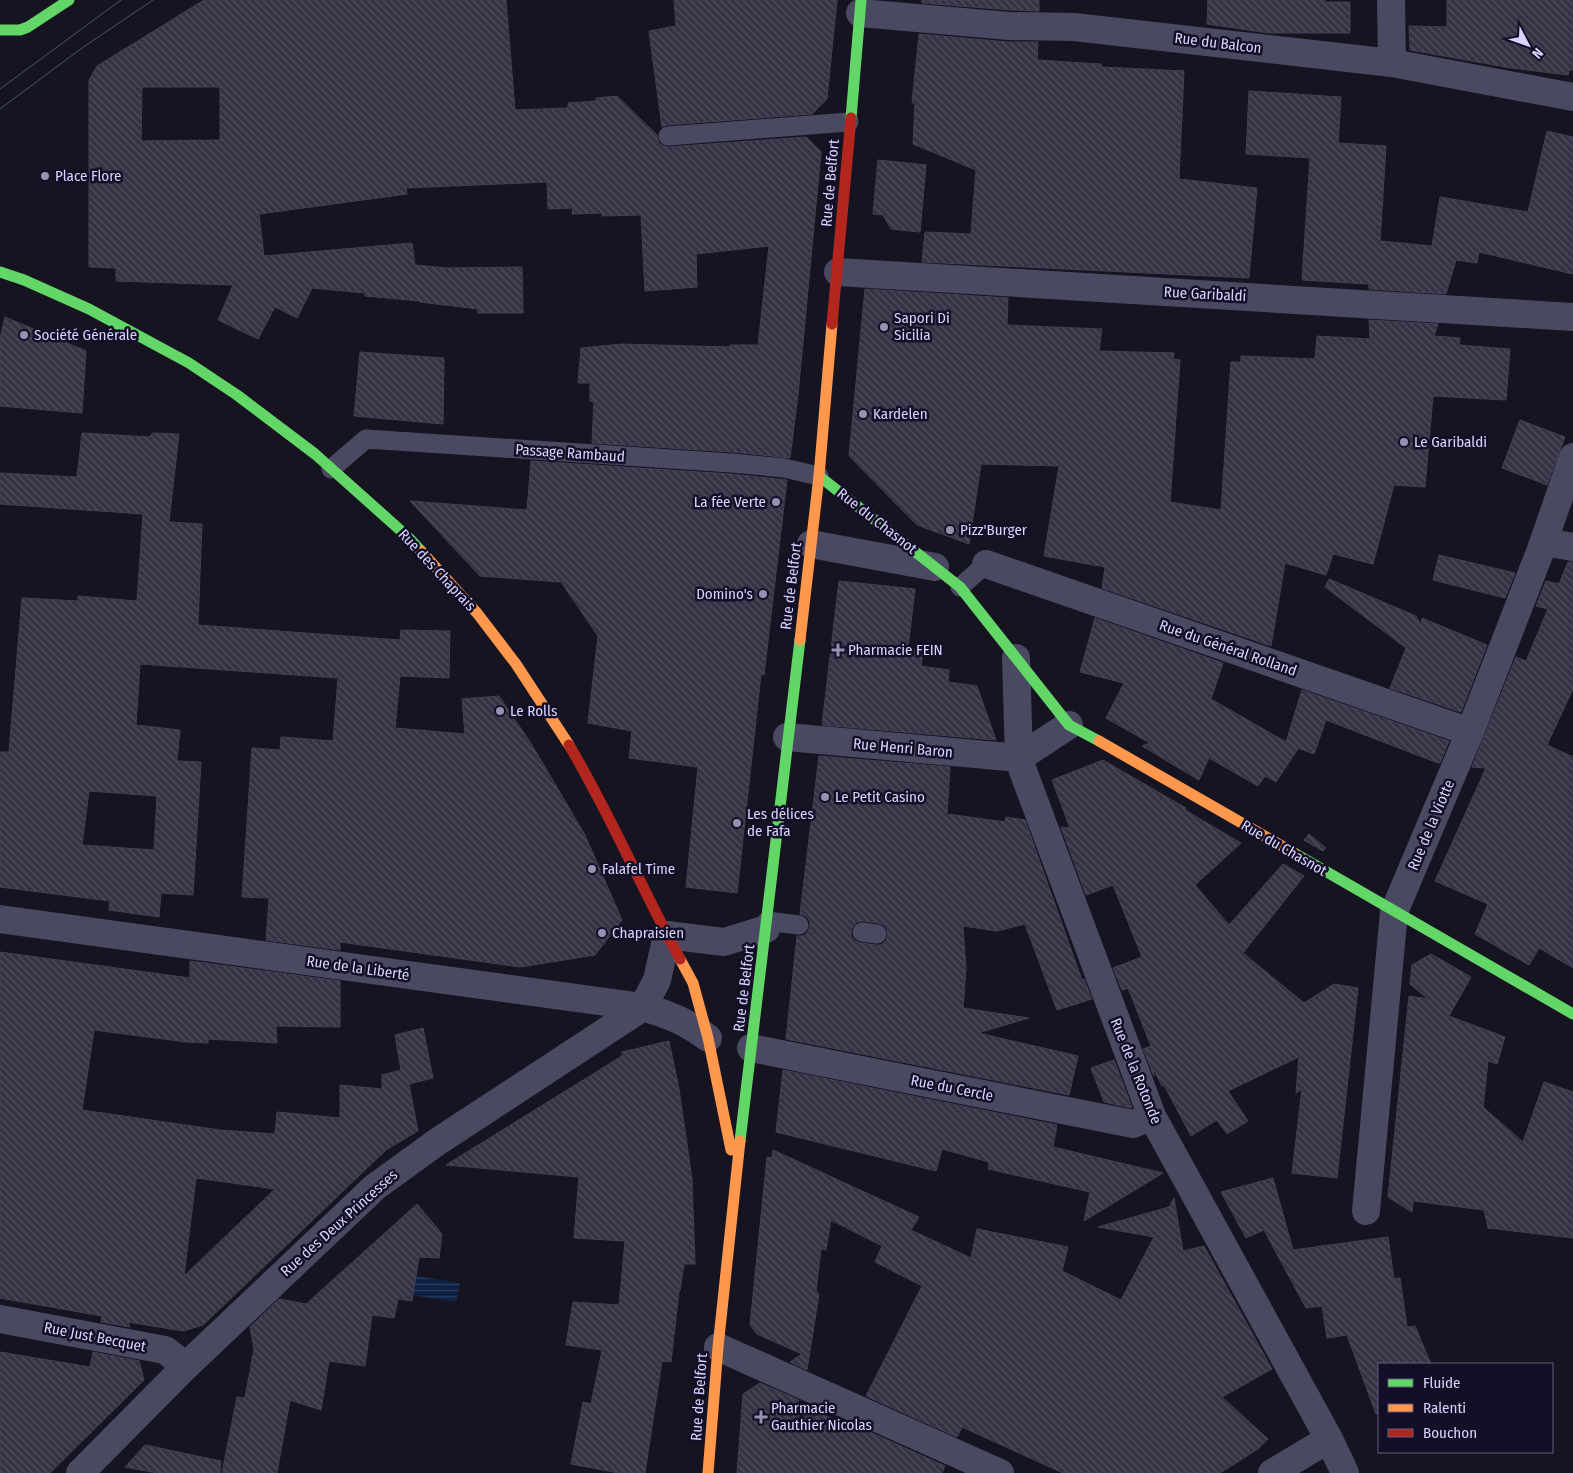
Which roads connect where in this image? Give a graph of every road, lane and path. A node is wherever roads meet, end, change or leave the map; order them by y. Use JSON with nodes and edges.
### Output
{"nodes":[{"id":1,"x":69,"y":0,"type":"edge"},
{"id":2,"x":1391,"y":0,"type":"edge"},
{"id":3,"x":861,"y":6,"type":"edge"},
{"id":4,"x":0,"y":30,"type":"edge"},
{"id":5,"x":1392,"y":63,"type":"junction"},
{"id":6,"x":1573,"y":97,"type":"edge"},
{"id":7,"x":849,"y":122,"type":"junction"},
{"id":8,"x":668,"y":136,"type":"dead end"},
{"id":9,"x":0,"y":272,"type":"edge"},
{"id":10,"x":838,"y":272,"type":"junction"},
{"id":11,"x":1573,"y":317,"type":"edge"},
{"id":12,"x":1573,"y":457,"type":"edge"},
{"id":13,"x":331,"y":468,"type":"junction"},
{"id":14,"x":819,"y":476,"type":"junction"},
{"id":15,"x":1544,"y":542,"type":"junction"},
{"id":16,"x":811,"y":544,"type":"junction"},
{"id":17,"x":1573,"y":547,"type":"edge"},
{"id":18,"x":986,"y":564,"type":"joint"},
{"id":19,"x":935,"y":566,"type":"junction"},
{"id":20,"x":960,"y":587,"type":"junction"},
{"id":21,"x":1016,"y":658,"type":"junction"},
{"id":22,"x":1069,"y":725,"type":"junction"},
{"id":23,"x":1470,"y":732,"type":"junction"},
{"id":24,"x":787,"y":737,"type":"junction"},
{"id":25,"x":1019,"y":758,"type":"junction"},
{"id":26,"x":1394,"y":912,"type":"junction"},
{"id":27,"x":0,"y":919,"type":"edge"},
{"id":28,"x":767,"y":925,"type":"junction"},
{"id":29,"x":799,"y":925,"type":"dead end"},
{"id":30,"x":667,"y":935,"type":"junction"},
{"id":31,"x":643,"y":1007,"type":"junction"},
{"id":32,"x":1573,"y":1014,"type":"edge"},
{"id":33,"x":708,"y":1038,"type":"junction"},
{"id":34,"x":751,"y":1048,"type":"junction"},
{"id":35,"x":1152,"y":1116,"type":"junction"},
{"id":36,"x":736,"y":1173,"type":"junction"},
{"id":37,"x":1366,"y":1211,"type":"dead end"},
{"id":38,"x":0,"y":1319,"type":"edge"},
{"id":39,"x":718,"y":1347,"type":"junction"},
{"id":40,"x":186,"y":1366,"type":"junction"},
{"id":41,"x":1329,"y":1439,"type":"junction"},
{"id":42,"x":80,"y":1473,"type":"edge"},
{"id":43,"x":708,"y":1473,"type":"edge"},
{"id":44,"x":1000,"y":1473,"type":"edge"},
{"id":45,"x":1272,"y":1473,"type":"edge"},
{"id":46,"x":1345,"y":1473,"type":"edge"}],
"edges":[{"from":1,"to":4,"type":"street"},
{"from":2,"to":5,"type":"street"},
{"from":3,"to":5,"type":"street","name":"Rue du Balcon"},
{"from":3,"to":7,"type":"street","name":"Rue de Belfort"},
{"from":5,"to":6,"type":"street","name":"Rue du Balcon"},
{"from":7,"to":8,"type":"lane"},
{"from":7,"to":10,"type":"street","name":"Rue de Belfort"},
{"from":9,"to":13,"type":"street","name":"Rue des Chaprais"},
{"from":10,"to":11,"type":"street","name":"Rue Garibaldi"},
{"from":10,"to":14,"type":"street","name":"Rue de Belfort"},
{"from":12,"to":15,"type":"street","name":"Rue de la Viotte"},
{"from":13,"to":14,"type":"lane","name":"Passage Rambaud"},
{"from":13,"to":30,"type":"street","name":"Rue des Chaprais"},
{"from":14,"to":16,"type":"street","name":"Rue de Belfort"},
{"from":14,"to":19,"type":"street","name":"Rue du Chasnot"},
{"from":15,"to":17,"type":"street"},
{"from":15,"to":23,"type":"street","name":"Rue de la Viotte"},
{"from":16,"to":19,"type":"street","name":"Rue du Chasnot"},
{"from":16,"to":24,"type":"street","name":"Rue de Belfort"},
{"from":18,"to":20,"type":"lane"},
{"from":18,"to":23,"type":"street","name":"Rue du Général Rolland"},
{"from":19,"to":20,"type":"street","name":"Rue du Chasnot"},
{"from":20,"to":21,"type":"street","name":"Rue du Chasnot"},
{"from":21,"to":22,"type":"street","name":"Rue du Chasnot"},
{"from":21,"to":25,"type":"street"},
{"from":22,"to":25,"type":"street"},
{"from":22,"to":26,"type":"street","name":"Rue du Chasnot"},
{"from":23,"to":26,"type":"street","name":"Rue de la Viotte"},
{"from":24,"to":25,"type":"street","name":"Rue Henri Baron"},
{"from":24,"to":28,"type":"street","name":"Rue de Belfort"},
{"from":25,"to":35,"type":"street","name":"Rue de la Rotonde"},
{"from":26,"to":32,"type":"street","name":"Rue du Chasnot"},
{"from":26,"to":37,"type":"street","name":"Rue de la Viotte"},
{"from":27,"to":31,"type":"street","name":"Rue de la Liberté"},
{"from":28,"to":29,"type":"lane"},
{"from":28,"to":30,"type":"street"},
{"from":28,"to":34,"type":"street","name":"Rue de Belfort"},
{"from":30,"to":31,"type":"street","name":"Rue des Deux Princesses"},
{"from":30,"to":33,"type":"street","name":"Rue de Belfort"},
{"from":31,"to":33,"type":"street","name":"Rue de la Liberté"},
{"from":31,"to":40,"type":"street","name":"Rue des Deux Princesses"},
{"from":33,"to":36,"type":"street","name":"Rue de Belfort"},
{"from":34,"to":35,"type":"street","name":"Rue du Cercle"},
{"from":34,"to":36,"type":"street","name":"Rue de Belfort"},
{"from":35,"to":41,"type":"street","name":"Rue de la Rotonde"},
{"from":36,"to":39,"type":"street","name":"Rue de Belfort"},
{"from":38,"to":40,"type":"street","name":"Rue Just Becquet"},
{"from":39,"to":43,"type":"street","name":"Rue de Belfort"},
{"from":39,"to":44,"type":"street"},
{"from":40,"to":42,"type":"street","name":"Rue des Deux Princesses"},
{"from":41,"to":45,"type":"street"},
{"from":41,"to":46,"type":"street","name":"Rue de la Rotonde"}]}
